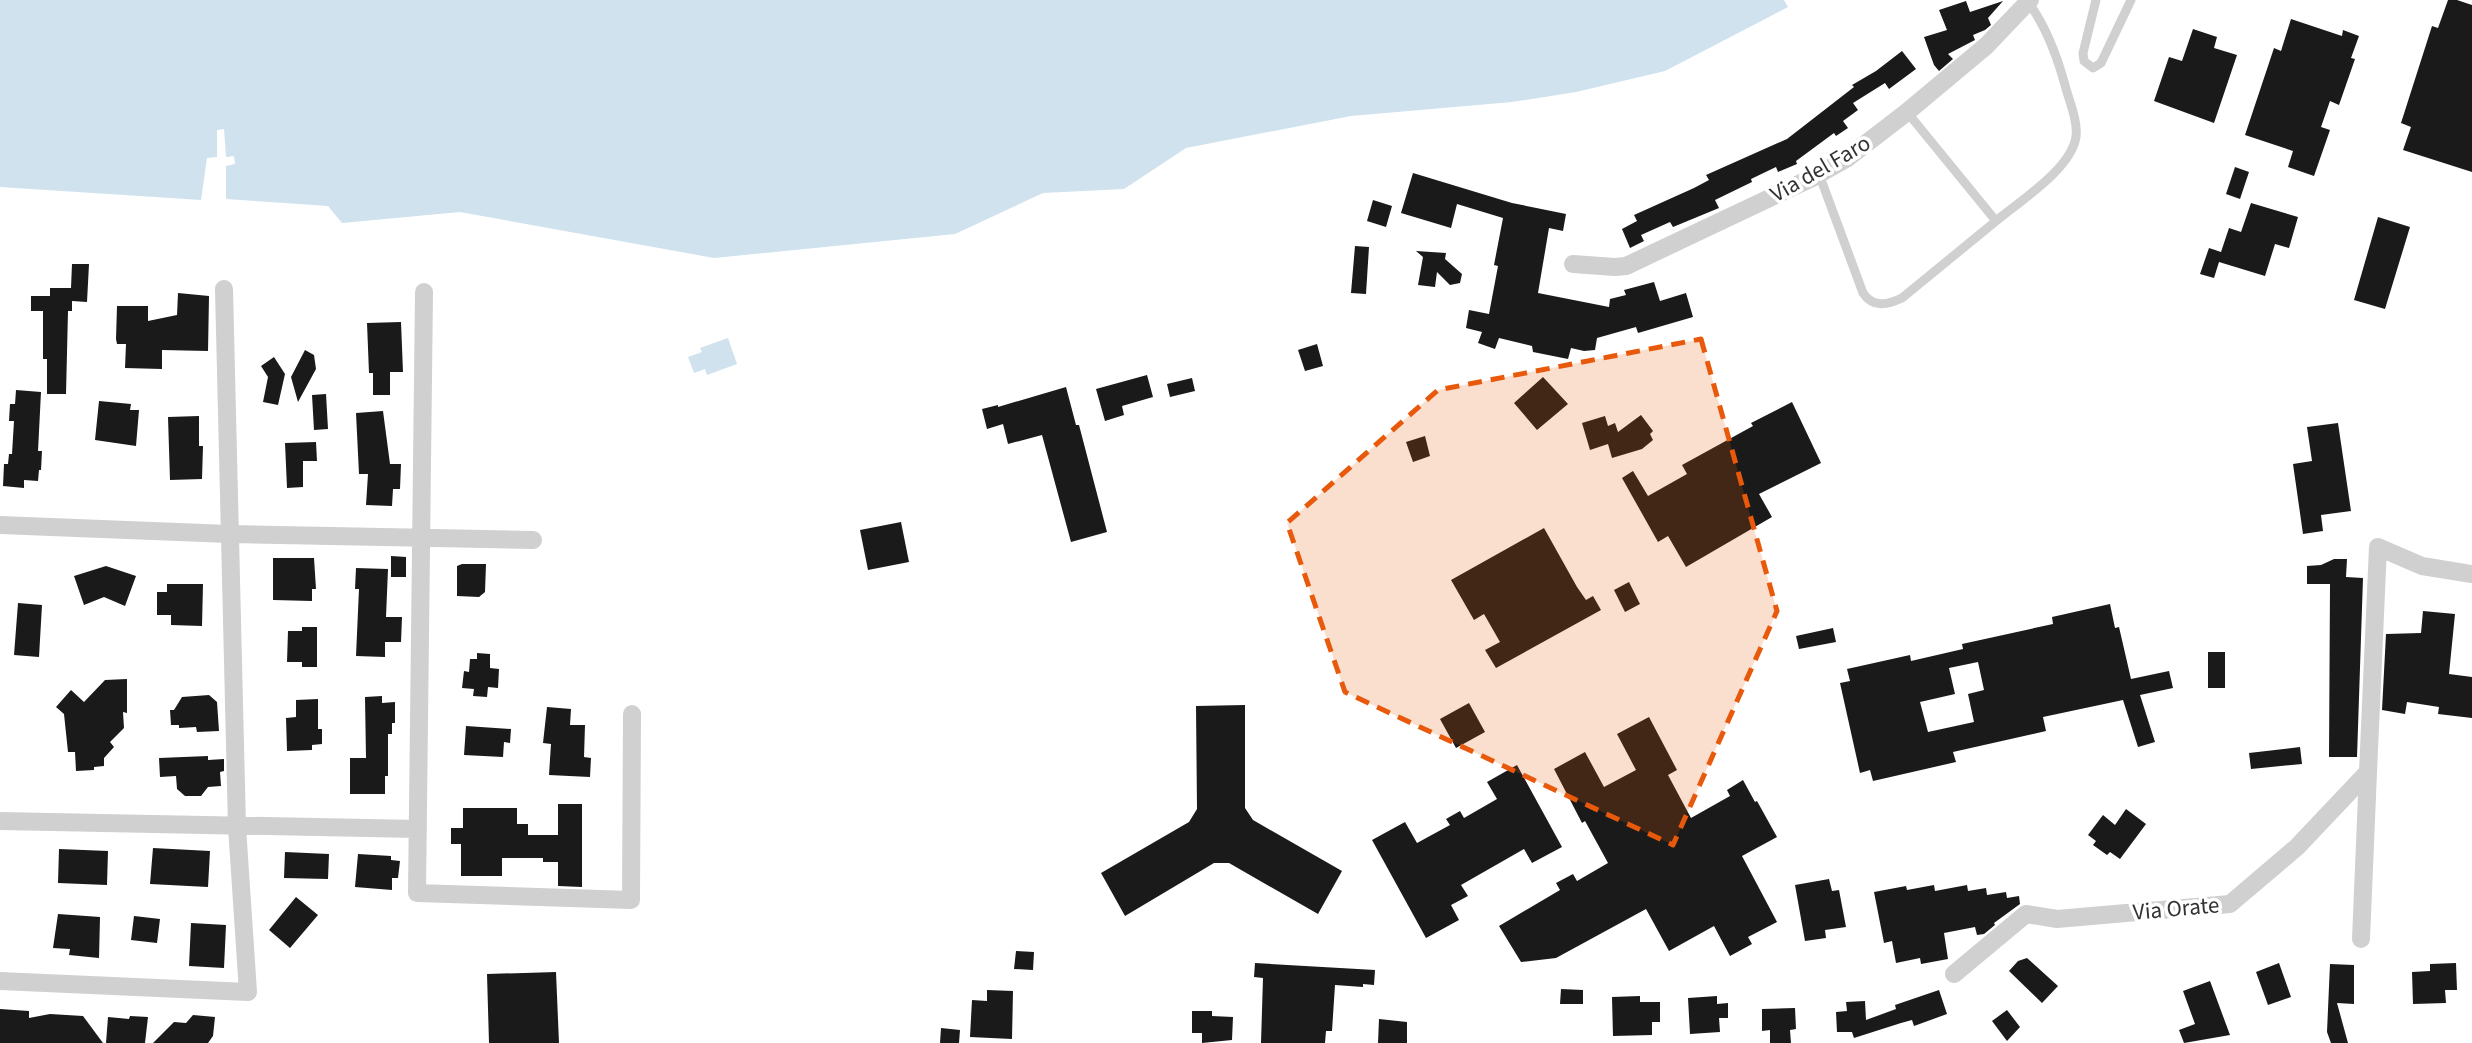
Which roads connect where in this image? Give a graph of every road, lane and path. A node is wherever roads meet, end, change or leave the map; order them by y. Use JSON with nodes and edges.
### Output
{"nodes":[{"id":1,"x":2096,"y":0,"type":"edge"},
{"id":2,"x":2131,"y":0,"type":"edge"},
{"id":3,"x":2029,"y":1,"type":"edge"},
{"id":4,"x":1907,"y":112,"type":"junction"},
{"id":5,"x":1819,"y":174,"type":"junction"},
{"id":6,"x":1996,"y":221,"type":"junction"},
{"id":7,"x":1573,"y":264,"type":"dead end"},
{"id":8,"x":224,"y":289,"type":"dead end"},
{"id":9,"x":424,"y":292,"type":"dead end"},
{"id":10,"x":0,"y":525,"type":"edge"},
{"id":11,"x":229,"y":534,"type":"junction"},
{"id":12,"x":422,"y":537,"type":"junction"},
{"id":13,"x":533,"y":540,"type":"dead end"},
{"id":14,"x":2472,"y":574,"type":"edge"},
{"id":15,"x":632,"y":714,"type":"dead end"},
{"id":16,"x":2368,"y":772,"type":"junction"},
{"id":17,"x":0,"y":821,"type":"edge"},
{"id":18,"x":237,"y":827,"type":"junction"},
{"id":19,"x":418,"y":829,"type":"junction"},
{"id":20,"x":2361,"y":939,"type":"dead end"},
{"id":21,"x":1954,"y":974,"type":"dead end"},
{"id":22,"x":0,"y":981,"type":"edge"}],
"edges":[{"from":1,"to":2,"type":"lane"},
{"from":3,"to":4,"type":"street","name":"Via del Faro"},
{"from":3,"to":6,"type":"lane"},
{"from":4,"to":5,"type":"street","name":"Via del Faro"},
{"from":4,"to":6,"type":"lane"},
{"from":5,"to":6,"type":"lane"},
{"from":5,"to":7,"type":"street","name":"Via del Faro"},
{"from":8,"to":11,"type":"street"},
{"from":9,"to":12,"type":"street"},
{"from":10,"to":11,"type":"street"},
{"from":11,"to":12,"type":"street"},
{"from":11,"to":18,"type":"street"},
{"from":12,"to":13,"type":"street"},
{"from":12,"to":19,"type":"street"},
{"from":14,"to":16,"type":"street"},
{"from":15,"to":19,"type":"street"},
{"from":16,"to":20,"type":"street"},
{"from":16,"to":21,"type":"street","name":"Via Orate"},
{"from":17,"to":18,"type":"street"},
{"from":18,"to":19,"type":"street"},
{"from":18,"to":22,"type":"street"}]}
